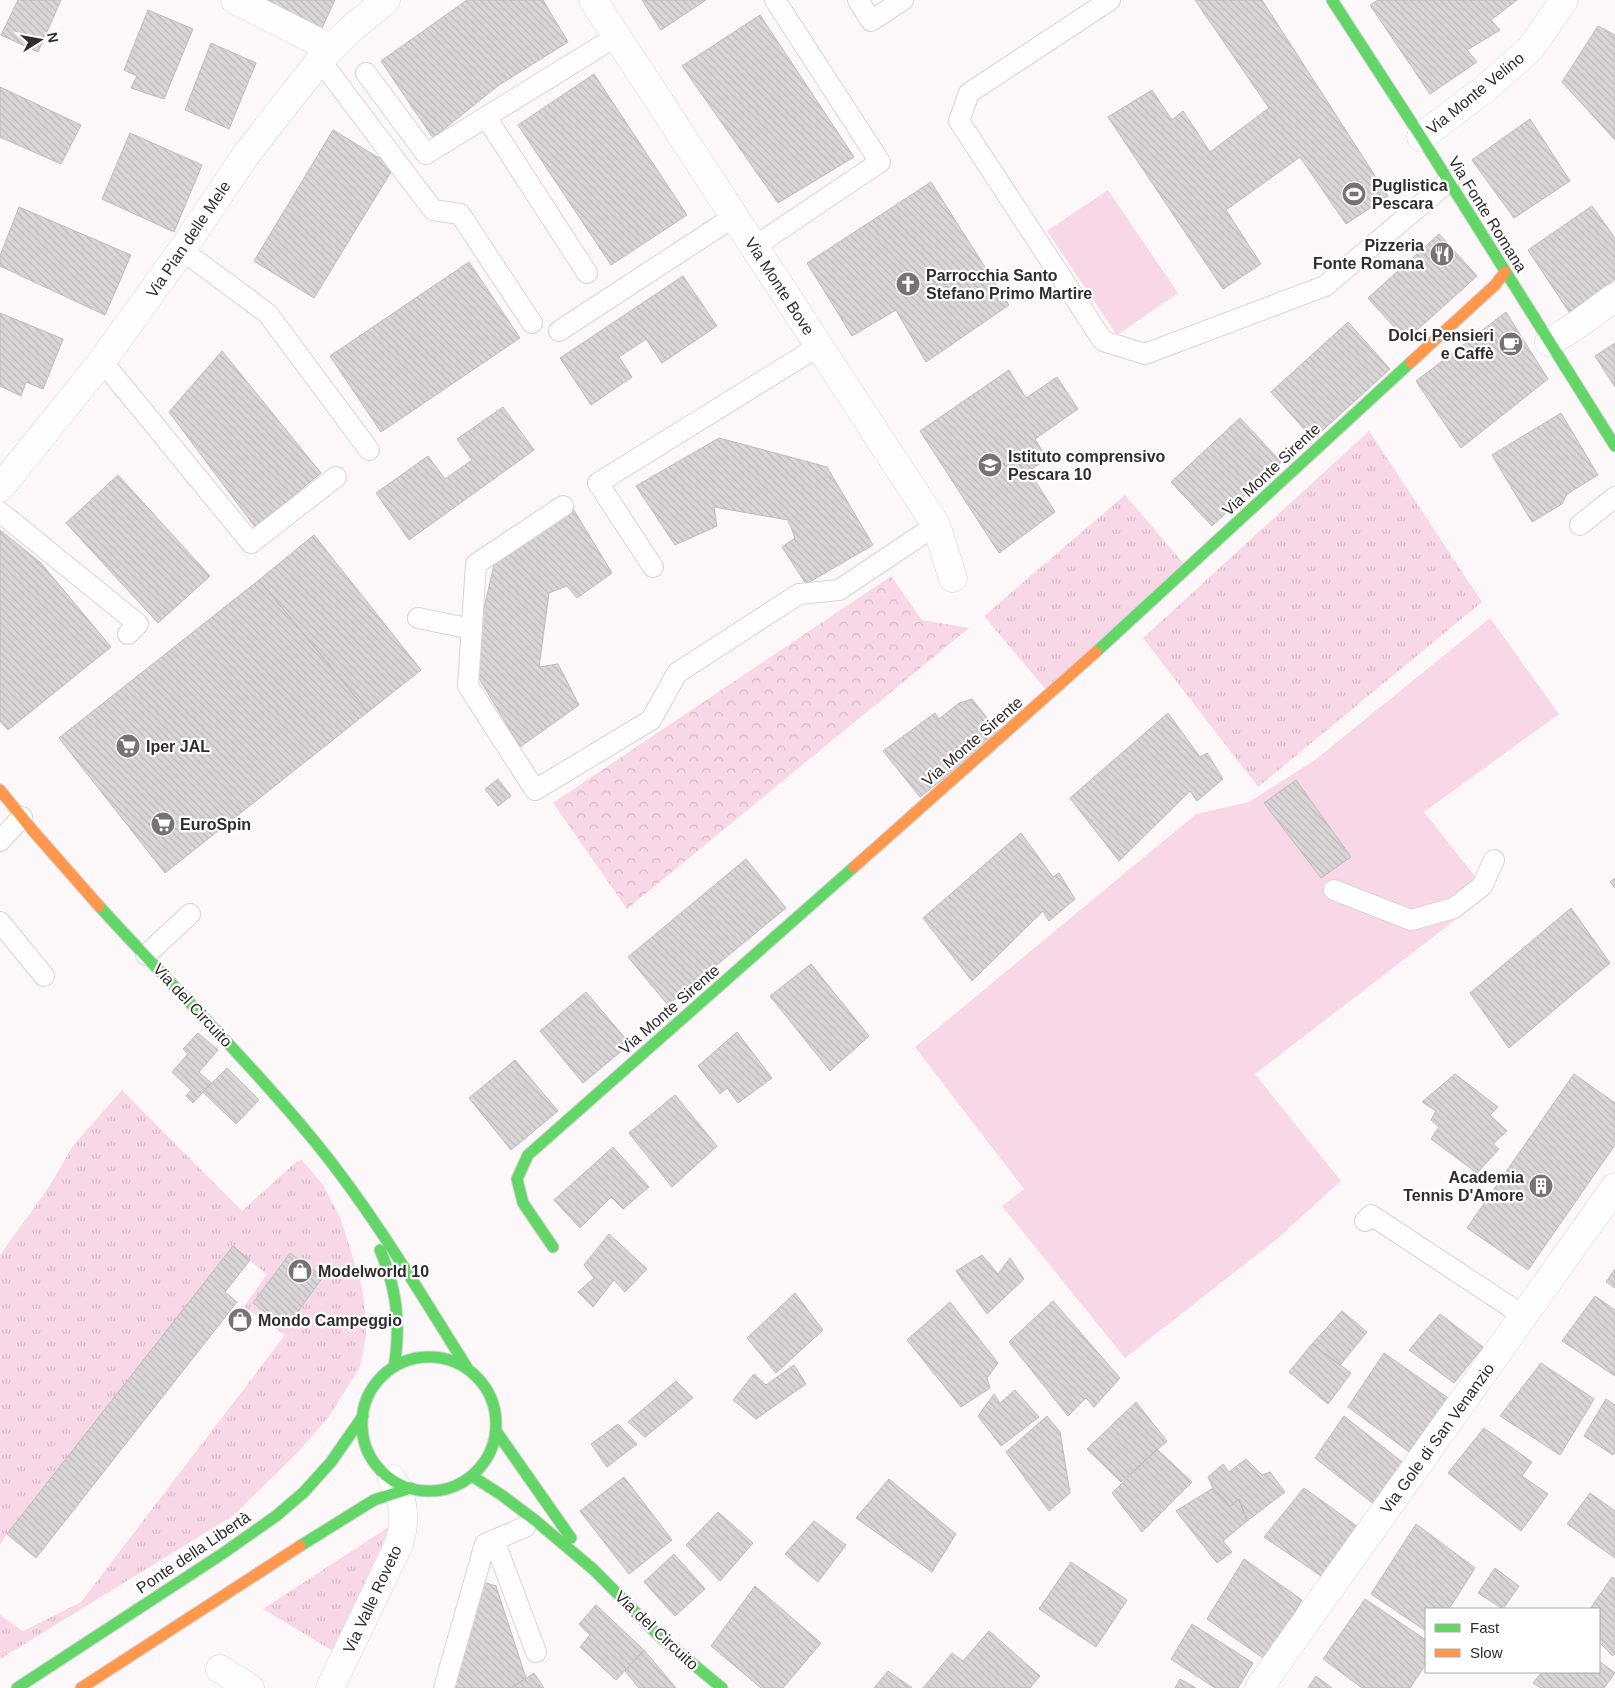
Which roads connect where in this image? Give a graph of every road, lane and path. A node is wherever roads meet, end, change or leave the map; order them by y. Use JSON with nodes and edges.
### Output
{"nodes":[{"id":1,"x":234,"y":0,"type":"edge"},
{"id":2,"x":386,"y":0,"type":"edge"},
{"id":3,"x":593,"y":0,"type":"edge"},
{"id":4,"x":775,"y":0,"type":"edge"},
{"id":5,"x":858,"y":0,"type":"edge"},
{"id":6,"x":903,"y":0,"type":"edge"},
{"id":7,"x":1110,"y":0,"type":"edge"},
{"id":8,"x":1332,"y":0,"type":"edge"},
{"id":9,"x":1564,"y":0,"type":"edge"},
{"id":10,"x":617,"y":36,"type":"junction"},
{"id":11,"x":325,"y":54,"type":"junction"},
{"id":12,"x":366,"y":73,"type":"dead end"},
{"id":13,"x":486,"y":117,"type":"junction"},
{"id":14,"x":1421,"y":137,"type":"junction"},
{"id":15,"x":1449,"y":181,"type":"junction"},
{"id":16,"x":735,"y":216,"type":"junction"},
{"id":17,"x":754,"y":247,"type":"junction"},
{"id":18,"x":182,"y":250,"type":"junction"},
{"id":19,"x":1505,"y":272,"type":"junction"},
{"id":20,"x":587,"y":273,"type":"dead end"},
{"id":21,"x":1615,"y":297,"type":"edge"},
{"id":22,"x":532,"y":323,"type":"dead end"},
{"id":23,"x":559,"y":331,"type":"dead end"},
{"id":24,"x":1549,"y":342,"type":"junction"},
{"id":25,"x":819,"y":346,"type":"junction"},
{"id":26,"x":102,"y":361,"type":"junction"},
{"id":27,"x":1614,"y":443,"type":"edge"},
{"id":28,"x":369,"y":450,"type":"dead end"},
{"id":29,"x":336,"y":477,"type":"dead end"},
{"id":30,"x":0,"y":488,"type":"edge"},
{"id":31,"x":1615,"y":497,"type":"edge"},
{"id":32,"x":563,"y":506,"type":"dead end"},
{"id":33,"x":0,"y":512,"type":"edge"},
{"id":34,"x":936,"y":525,"type":"junction"},
{"id":35,"x":1580,"y":525,"type":"dead end"},
{"id":36,"x":653,"y":567,"type":"dead end"},
{"id":37,"x":953,"y":578,"type":"dead end"},
{"id":38,"x":418,"y":618,"type":"dead end"},
{"id":39,"x":472,"y":629,"type":"junction"},
{"id":40,"x":128,"y":634,"type":"dead end"},
{"id":41,"x":0,"y":790,"type":"edge"},
{"id":42,"x":22,"y":817,"type":"junction"},
{"id":43,"x":0,"y":841,"type":"edge"},
{"id":44,"x":1494,"y":860,"type":"dead end"},
{"id":45,"x":1334,"y":890,"type":"dead end"},
{"id":46,"x":190,"y":914,"type":"dead end"},
{"id":47,"x":0,"y":922,"type":"edge"},
{"id":48,"x":146,"y":955,"type":"junction"},
{"id":49,"x":44,"y":976,"type":"dead end"},
{"id":50,"x":1615,"y":1187,"type":"edge"},
{"id":51,"x":358,"y":1198,"type":"junction"},
{"id":52,"x":1366,"y":1221,"type":"dead end"},
{"id":53,"x":552,"y":1247,"type":"dead end"},
{"id":54,"x":1524,"y":1316,"type":"junction"},
{"id":55,"x":394,"y":1367,"type":"junction"},
{"id":56,"x":468,"y":1369,"type":"junction"},
{"id":57,"x":363,"y":1416,"type":"junction"},
{"id":58,"x":496,"y":1431,"type":"junction"},
{"id":59,"x":472,"y":1476,"type":"junction"},
{"id":60,"x":400,"y":1486,"type":"junction"},
{"id":61,"x":525,"y":1527,"type":"dead end"},
{"id":62,"x":494,"y":1540,"type":"junction"},
{"id":63,"x":594,"y":1570,"type":"junction"},
{"id":64,"x":536,"y":1652,"type":"dead end"},
{"id":65,"x":220,"y":1669,"type":"dead end"},
{"id":66,"x":17,"y":1688,"type":"edge"},
{"id":67,"x":81,"y":1688,"type":"edge"},
{"id":68,"x":250,"y":1688,"type":"edge"},
{"id":69,"x":330,"y":1688,"type":"edge"},
{"id":70,"x":444,"y":1688,"type":"edge"},
{"id":71,"x":722,"y":1688,"type":"edge"},
{"id":72,"x":1259,"y":1688,"type":"edge"}],
"edges":[{"from":1,"to":11,"type":"street"},
{"from":2,"to":11,"type":"street","name":"Via Pian delle Mele"},
{"from":3,"to":10,"type":"street","name":"Via Monte Bove"},
{"from":4,"to":17,"type":"lane"},
{"from":5,"to":6,"type":"lane"},
{"from":7,"to":15,"type":"lane"},
{"from":8,"to":14,"type":"main road","name":"Via Fonte Romana"},
{"from":9,"to":14,"type":"street","name":"Via Monte Velino"},
{"from":10,"to":13,"type":"lane"},
{"from":10,"to":16,"type":"street","name":"Via Monte Bove"},
{"from":11,"to":18,"type":"street","name":"Via Pian delle Mele"},
{"from":11,"to":22,"type":"lane"},
{"from":12,"to":13,"type":"lane"},
{"from":13,"to":20,"type":"lane"},
{"from":14,"to":15,"type":"main road","name":"Via Fonte Romana"},
{"from":15,"to":19,"type":"main road","name":"Via Fonte Romana"},
{"from":16,"to":17,"type":"street","name":"Via Monte Bove"},
{"from":16,"to":23,"type":"lane"},
{"from":17,"to":25,"type":"street","name":"Via Monte Bove"},
{"from":18,"to":26,"type":"street","name":"Via Pian delle Mele"},
{"from":18,"to":28,"type":"lane"},
{"from":19,"to":24,"type":"main road","name":"Via Fonte Romana"},
{"from":19,"to":53,"type":"main road","name":"Via Monte Sirente"},
{"from":21,"to":24,"type":"street"},
{"from":24,"to":27,"type":"main road","name":"Via Fonte Romana"},
{"from":25,"to":34,"type":"street","name":"Via Monte Bove"},
{"from":25,"to":36,"type":"lane"},
{"from":26,"to":29,"type":"lane"},
{"from":26,"to":30,"type":"street","name":"Via Pian delle Mele"},
{"from":31,"to":35,"type":"lane"},
{"from":32,"to":39,"type":"lane"},
{"from":33,"to":40,"type":"lane"},
{"from":34,"to":37,"type":"street","name":"Via Monte Bove"},
{"from":34,"to":39,"type":"lane"},
{"from":38,"to":39,"type":"lane"},
{"from":41,"to":42,"type":"main road","name":"Via del Circuito"},
{"from":42,"to":43,"type":"lane"},
{"from":42,"to":48,"type":"main road","name":"Via del Circuito"},
{"from":44,"to":45,"type":"lane"},
{"from":46,"to":48,"type":"lane"},
{"from":47,"to":49,"type":"lane"},
{"from":48,"to":51,"type":"main road","name":"Via del Circuito"},
{"from":50,"to":54,"type":"street","name":"Via Gole di San Venanzio"},
{"from":51,"to":55,"type":"main road","name":"Via del Circuito"},
{"from":51,"to":56,"type":"main road","name":"Via del Circuito"},
{"from":52,"to":54,"type":"lane"},
{"from":54,"to":72,"type":"street","name":"Via Gole di San Venanzio"},
{"from":55,"to":56,"type":"main road"},
{"from":55,"to":57,"type":"main road"},
{"from":56,"to":58,"type":"main road"},
{"from":57,"to":60,"type":"main road"},
{"from":57,"to":66,"type":"main road","name":"Ponte della Libertà"},
{"from":58,"to":59,"type":"main road"},
{"from":58,"to":63,"type":"main road","name":"Via del Circuito"},
{"from":59,"to":60,"type":"main road"},
{"from":59,"to":63,"type":"main road","name":"Via del Circuito"},
{"from":60,"to":67,"type":"main road"},
{"from":60,"to":69,"type":"street","name":"Via Valle Roveto"},
{"from":61,"to":62,"type":"lane"},
{"from":62,"to":64,"type":"lane"},
{"from":62,"to":70,"type":"lane"},
{"from":63,"to":71,"type":"main road","name":"Via del Circuito"},
{"from":65,"to":68,"type":"street"}]}
